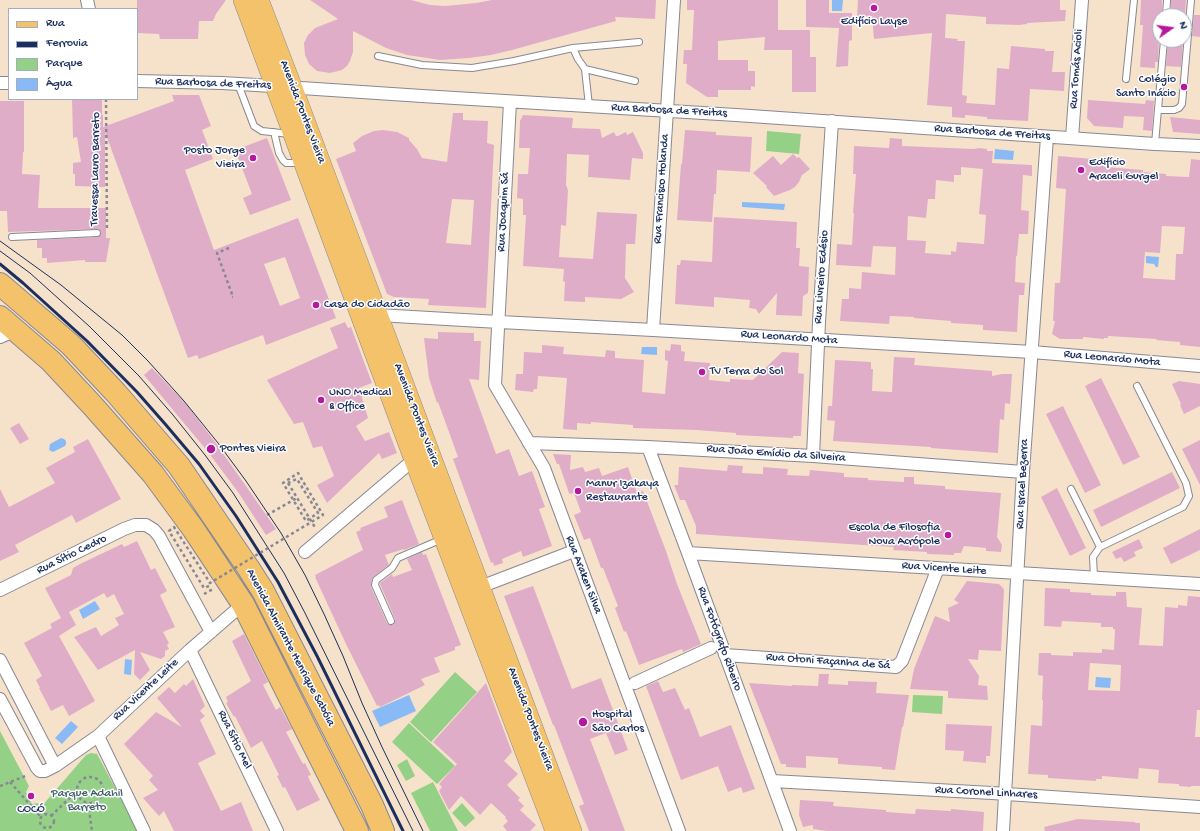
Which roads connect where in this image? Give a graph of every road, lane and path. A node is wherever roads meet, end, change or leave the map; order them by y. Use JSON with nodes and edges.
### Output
{"nodes":[{"id":1,"x":243,"y":0,"type":"edge"},
{"id":2,"x":259,"y":0,"type":"edge"},
{"id":3,"x":674,"y":0,"type":"edge"},
{"id":4,"x":1082,"y":0,"type":"edge"},
{"id":5,"x":1134,"y":0,"type":"edge"},
{"id":6,"x":1191,"y":0,"type":"edge"},
{"id":7,"x":639,"y":42,"type":"dead end"},
{"id":8,"x":573,"y":48,"type":"junction"},
{"id":9,"x":1163,"y":48,"type":"edge"},
{"id":10,"x":378,"y":56,"type":"dead end"},
{"id":11,"x":585,"y":69,"type":"junction"},
{"id":12,"x":1126,"y":79,"type":"dead end"},
{"id":13,"x":138,"y":81,"type":"edge"},
{"id":14,"x":634,"y":81,"type":"dead end"},
{"id":15,"x":238,"y":84,"type":"junction"},
{"id":16,"x":284,"y":87,"type":"junction"},
{"id":17,"x":106,"y":100,"type":"edge"},
{"id":18,"x":510,"y":102,"type":"junction"},
{"id":19,"x":589,"y":106,"type":"junction"},
{"id":20,"x":1158,"y":110,"type":"junction"},
{"id":21,"x":667,"y":111,"type":"junction"},
{"id":22,"x":832,"y":121,"type":"junction"},
{"id":23,"x":274,"y":132,"type":"junction"},
{"id":24,"x":294,"y":134,"type":"junction"},
{"id":25,"x":1047,"y":137,"type":"junction"},
{"id":26,"x":1072,"y":138,"type":"junction"},
{"id":27,"x":1155,"y":144,"type":"junction"},
{"id":28,"x":1200,"y":146,"type":"edge"},
{"id":29,"x":303,"y":160,"type":"junction"},
{"id":30,"x":97,"y":233,"type":"joint"},
{"id":31,"x":12,"y":237,"type":"dead end"},
{"id":32,"x":230,"y":248,"type":"dead end"},
{"id":33,"x":0,"y":284,"type":"edge"},
{"id":34,"x":232,"y":297,"type":"dead end"},
{"id":35,"x":378,"y":315,"type":"junction"},
{"id":36,"x":498,"y":322,"type":"junction"},
{"id":37,"x":5,"y":328,"type":"edge"},
{"id":38,"x":653,"y":330,"type":"junction"},
{"id":39,"x":818,"y":339,"type":"junction"},
{"id":40,"x":1032,"y":352,"type":"junction"},
{"id":41,"x":1200,"y":366,"type":"edge"},
{"id":42,"x":1136,"y":386,"type":"dead end"},
{"id":43,"x":529,"y":443,"type":"junction"},
{"id":44,"x":648,"y":447,"type":"junction"},
{"id":45,"x":421,"y":454,"type":"junction"},
{"id":46,"x":812,"y":456,"type":"junction"},
{"id":47,"x":1023,"y":472,"type":"junction"},
{"id":48,"x":1071,"y":489,"type":"dead end"},
{"id":49,"x":297,"y":498,"type":"junction"},
{"id":50,"x":267,"y":515,"type":"dead end"},
{"id":51,"x":321,"y":538,"type":"junction"},
{"id":52,"x":444,"y":538,"type":"junction"},
{"id":53,"x":1100,"y":547,"type":"junction"},
{"id":54,"x":574,"y":551,"type":"junction"},
{"id":55,"x":305,"y":552,"type":"dead end"},
{"id":56,"x":688,"y":553,"type":"junction"},
{"id":57,"x":938,"y":568,"type":"junction"},
{"id":58,"x":1018,"y":573,"type":"junction"},
{"id":59,"x":1094,"y":577,"type":"junction"},
{"id":60,"x":1200,"y":584,"type":"edge"},
{"id":61,"x":209,"y":586,"type":"dead end"},
{"id":62,"x":480,"y":586,"type":"junction"},
{"id":63,"x":0,"y":590,"type":"edge"},
{"id":64,"x":243,"y":604,"type":"junction"},
{"id":65,"x":391,"y":621,"type":"dead end"},
{"id":66,"x":211,"y":632,"type":"junction"},
{"id":67,"x":711,"y":648,"type":"dead end"},
{"id":68,"x":190,"y":650,"type":"junction"},
{"id":69,"x":725,"y":655,"type":"junction"},
{"id":70,"x":0,"y":660,"type":"edge"},
{"id":71,"x":635,"y":683,"type":"dead end"},
{"id":72,"x":0,"y":699,"type":"edge"},
{"id":73,"x":98,"y":736,"type":"junction"},
{"id":74,"x":46,"y":769,"type":"junction"},
{"id":75,"x":10,"y":782,"type":"junction"},
{"id":76,"x":772,"y":782,"type":"junction"},
{"id":77,"x":0,"y":786,"type":"edge"},
{"id":78,"x":78,"y":791,"type":"junction"},
{"id":79,"x":1006,"y":794,"type":"junction"},
{"id":80,"x":88,"y":803,"type":"junction"},
{"id":81,"x":1200,"y":807,"type":"edge"},
{"id":82,"x":52,"y":816,"type":"junction"},
{"id":83,"x":41,"y":817,"type":"junction"},
{"id":84,"x":353,"y":826,"type":"edge"},
{"id":85,"x":92,"y":831,"type":"edge"},
{"id":86,"x":144,"y":831,"type":"edge"},
{"id":87,"x":277,"y":831,"type":"edge"},
{"id":88,"x":383,"y":831,"type":"edge"},
{"id":89,"x":555,"y":831,"type":"edge"},
{"id":90,"x":572,"y":831,"type":"edge"},
{"id":91,"x":679,"y":831,"type":"edge"},
{"id":92,"x":790,"y":831,"type":"edge"},
{"id":93,"x":1003,"y":831,"type":"edge"}],
"edges":[{"from":1,"to":16,"type":"main road","name":"Avenida Pontes Vieira"},
{"from":2,"to":16,"type":"main road","name":"Avenida Pontes Vieira"},
{"from":3,"to":21,"type":"street","name":"Rua Francisco Holanda"},
{"from":4,"to":26,"type":"street","name":"Rua Tomás Acioli"},
{"from":5,"to":12,"type":"lane"},
{"from":6,"to":20,"type":"lane"},
{"from":7,"to":8,"type":"lane"},
{"from":8,"to":10,"type":"lane"},
{"from":8,"to":11,"type":"lane"},
{"from":9,"to":20,"type":"lane"},
{"from":11,"to":14,"type":"lane"},
{"from":11,"to":19,"type":"lane"},
{"from":13,"to":15,"type":"street","name":"Rua Barbosa de Freitas"},
{"from":15,"to":16,"type":"street","name":"Rua Barbosa de Freitas"},
{"from":15,"to":23,"type":"lane"},
{"from":16,"to":18,"type":"street","name":"Rua Barbosa de Freitas"},
{"from":16,"to":24,"type":"main road","name":"Avenida Pontes Vieira"},
{"from":16,"to":35,"type":"main road","name":"Avenida Pontes Vieira"},
{"from":17,"to":30,"type":"path","name":"Travessa Lauro Barreto"},
{"from":18,"to":19,"type":"street","name":"Rua Barbosa de Freitas"},
{"from":18,"to":36,"type":"street","name":"Rua Joaquim Sá"},
{"from":19,"to":21,"type":"street","name":"Rua Barbosa de Freitas"},
{"from":20,"to":27,"type":"lane"},
{"from":21,"to":22,"type":"street","name":"Rua Barbosa de Freitas"},
{"from":21,"to":38,"type":"street","name":"Rua Francisco Holanda"},
{"from":22,"to":25,"type":"street","name":"Rua Barbosa de Freitas"},
{"from":22,"to":39,"type":"street","name":"Rua Livreiro Edésio"},
{"from":23,"to":24,"type":"lane"},
{"from":23,"to":29,"type":"lane"},
{"from":24,"to":29,"type":"main road","name":"Avenida Pontes Vieira"},
{"from":25,"to":26,"type":"street","name":"Rua Barbosa de Freitas"},
{"from":25,"to":40,"type":"street","name":"Rua Israel Bezerra"},
{"from":26,"to":27,"type":"street","name":"Rua Barbosa de Freitas"},
{"from":27,"to":28,"type":"street","name":"Rua Barbosa de Freitas"},
{"from":29,"to":45,"type":"main road","name":"Avenida Pontes Vieira"},
{"from":30,"to":31,"type":"lane"},
{"from":32,"to":34,"type":"path"},
{"from":33,"to":88,"type":"highway","name":"Avenida Almirante Henrique Sabóia"},
{"from":35,"to":36,"type":"street","name":"Rua Leonardo Mota"},
{"from":35,"to":45,"type":"main road","name":"Avenida Pontes Vieira"},
{"from":36,"to":38,"type":"street","name":"Rua Leonardo Mota"},
{"from":36,"to":43,"type":"street","name":"Rua Araken Silva"},
{"from":37,"to":64,"type":"highway","name":"Avenida Almirante Henrique Sabóia"},
{"from":38,"to":39,"type":"street","name":"Rua Leonardo Mota"},
{"from":39,"to":40,"type":"street","name":"Rua Leonardo Mota"},
{"from":39,"to":46,"type":"street","name":"Rua Livreiro Edésio"},
{"from":40,"to":41,"type":"street","name":"Rua Leonardo Mota"},
{"from":40,"to":47,"type":"street","name":"Rua Israel Bezerra"},
{"from":42,"to":53,"type":"lane"},
{"from":43,"to":44,"type":"street","name":"Rua João Emídio da Silveira"},
{"from":43,"to":54,"type":"street","name":"Rua Araken Silva"},
{"from":44,"to":46,"type":"street","name":"Rua João Emídio da Silveira"},
{"from":44,"to":56,"type":"street","name":"Rua Fotógrafo Ribeiro"},
{"from":45,"to":51,"type":"street"},
{"from":45,"to":52,"type":"main road","name":"Avenida Pontes Vieira"},
{"from":45,"to":62,"type":"main road","name":"Avenida Pontes Vieira"},
{"from":46,"to":47,"type":"street","name":"Rua João Emídio da Silveira"},
{"from":47,"to":58,"type":"street","name":"Rua Israel Bezerra"},
{"from":48,"to":53,"type":"lane"},
{"from":49,"to":50,"type":"path"},
{"from":49,"to":51,"type":"path"},
{"from":49,"to":61,"type":"path","bridge":true},
{"from":51,"to":55,"type":"street"},
{"from":52,"to":65,"type":"lane"},
{"from":52,"to":89,"type":"main road","name":"Avenida Pontes Vieira"},
{"from":53,"to":59,"type":"lane"},
{"from":54,"to":62,"type":"street"},
{"from":54,"to":91,"type":"street","name":"Rua Araken Silva"},
{"from":56,"to":57,"type":"street","name":"Rua Vicente Leite"},
{"from":56,"to":69,"type":"street","name":"Rua Fotógrafo Ribeiro"},
{"from":57,"to":58,"type":"street","name":"Rua Vicente Leite"},
{"from":57,"to":69,"type":"street","name":"Rua Otoni Façanha de Sá"},
{"from":58,"to":59,"type":"street","name":"Rua Vicente Leite"},
{"from":58,"to":79,"type":"street","name":"Rua Israel Bezerra"},
{"from":59,"to":60,"type":"street","name":"Rua Vicente Leite"},
{"from":62,"to":90,"type":"main road","name":"Avenida Pontes Vieira"},
{"from":63,"to":66,"type":"street","name":"Rua Sítio Cedro"},
{"from":64,"to":66,"type":"street","name":"Rua Vicente Leite"},
{"from":64,"to":84,"type":"highway","name":"Avenida Almirante Henrique Sabóia"},
{"from":66,"to":68,"type":"street","name":"Rua Vicente Leite"},
{"from":67,"to":71,"type":"street"},
{"from":68,"to":73,"type":"street","name":"Rua Vicente Leite"},
{"from":68,"to":87,"type":"street","name":"Rua Sítio Mel"},
{"from":69,"to":76,"type":"street","name":"Rua Fotógrafo Ribeiro"},
{"from":70,"to":74,"type":"street"},
{"from":72,"to":74,"type":"street"},
{"from":73,"to":74,"type":"street","name":"Rua Vicente Leite"},
{"from":73,"to":86,"type":"street"},
{"from":74,"to":75,"type":"path"},
{"from":75,"to":77,"type":"path"},
{"from":75,"to":83,"type":"path"},
{"from":76,"to":79,"type":"street","name":"Rua Coronel Linhares"},
{"from":76,"to":92,"type":"street","name":"Rua Fotógrafo Ribeiro"},
{"from":78,"to":80,"type":"path"},
{"from":78,"to":80,"type":"path"},
{"from":78,"to":82,"type":"path"},
{"from":79,"to":81,"type":"street","name":"Rua Coronel Linhares"},
{"from":79,"to":93,"type":"street","name":"Rua Israel Bezerra"},
{"from":80,"to":85,"type":"path"},
{"from":82,"to":83,"type":"path"},
{"from":82,"to":83,"type":"path"}]}
